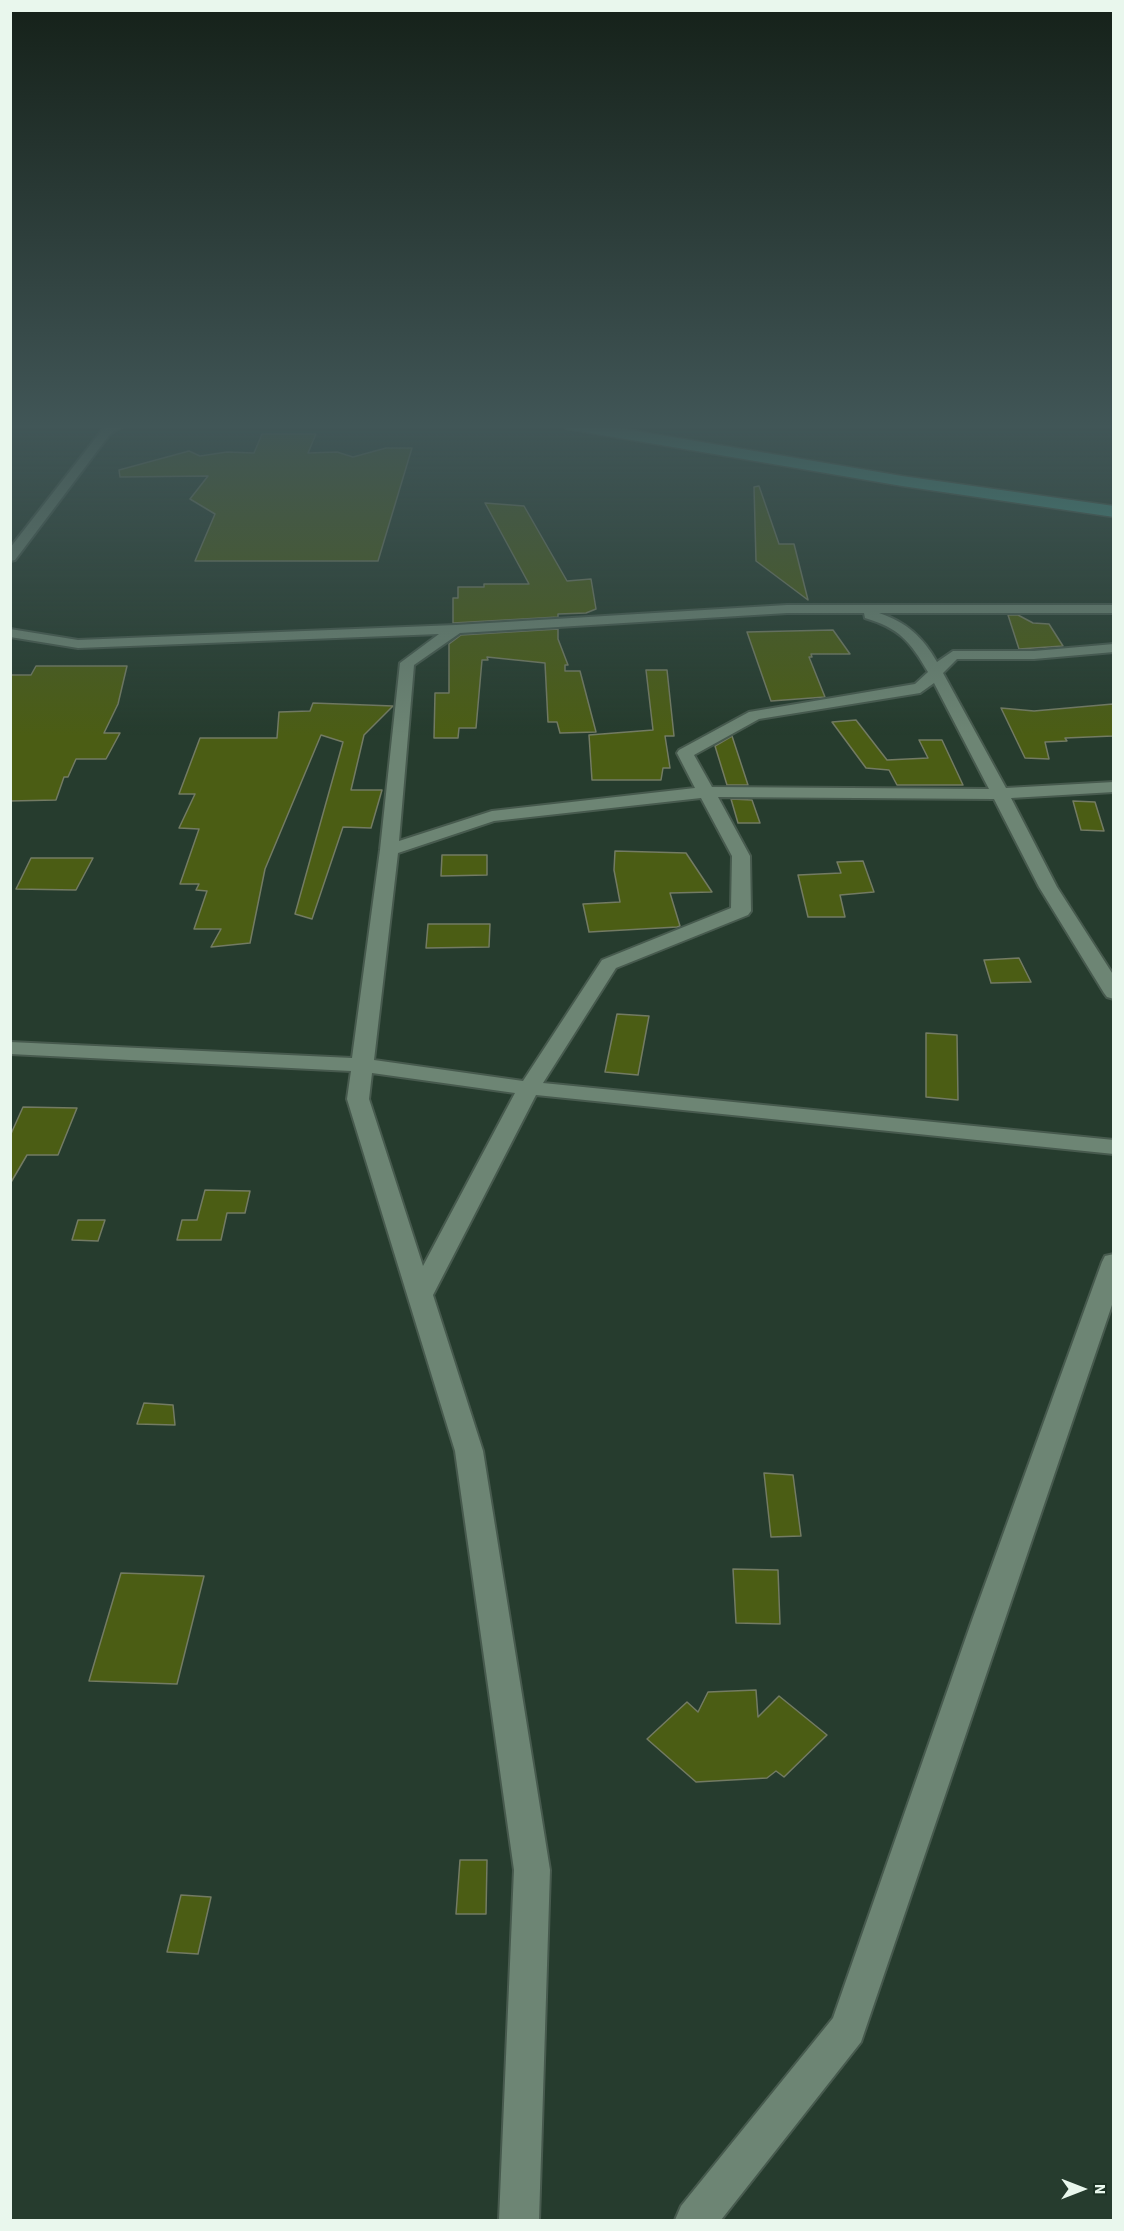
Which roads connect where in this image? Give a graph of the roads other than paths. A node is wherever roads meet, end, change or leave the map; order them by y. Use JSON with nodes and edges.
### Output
{"nodes":[{"id":1,"x":32,"y":528,"type":"edge"},
{"id":2,"x":10,"y":557,"type":"edge"},
{"id":3,"x":850,"y":609,"type":"junction"},
{"id":4,"x":1113,"y":609,"type":"edge"},
{"id":5,"x":456,"y":629,"type":"junction"},
{"id":6,"x":10,"y":633,"type":"edge"},
{"id":7,"x":1113,"y":648,"type":"edge"},
{"id":8,"x":935,"y":673,"type":"junction"},
{"id":9,"x":1113,"y":788,"type":"edge"},
{"id":10,"x":704,"y":792,"type":"junction"},
{"id":11,"x":1000,"y":793,"type":"junction"},
{"id":12,"x":389,"y":850,"type":"junction"},
{"id":13,"x":1113,"y":993,"type":"edge"},
{"id":14,"x":10,"y":1048,"type":"edge"},
{"id":15,"x":363,"y":1065,"type":"junction"},
{"id":16,"x":529,"y":1088,"type":"junction"},
{"id":17,"x":1113,"y":1147,"type":"edge"},
{"id":18,"x":1113,"y":1262,"type":"edge"},
{"id":19,"x":420,"y":1295,"type":"junction"},
{"id":20,"x":519,"y":2220,"type":"edge"},
{"id":21,"x":695,"y":2220,"type":"edge"}],
"edges":[{"from":1,"to":2,"type":"street"},
{"from":3,"to":4,"type":"street"},
{"from":3,"to":5,"type":"street"},
{"from":3,"to":8,"type":"street"},
{"from":5,"to":6,"type":"street"},
{"from":5,"to":12,"type":"street"},
{"from":7,"to":8,"type":"street"},
{"from":8,"to":10,"type":"street"},
{"from":8,"to":11,"type":"street"},
{"from":9,"to":11,"type":"street"},
{"from":10,"to":11,"type":"street"},
{"from":10,"to":12,"type":"street"},
{"from":10,"to":16,"type":"street"},
{"from":11,"to":13,"type":"street"},
{"from":12,"to":15,"type":"street"},
{"from":14,"to":15,"type":"street"},
{"from":15,"to":16,"type":"street"},
{"from":15,"to":19,"type":"street"},
{"from":16,"to":17,"type":"street"},
{"from":16,"to":19,"type":"street"},
{"from":18,"to":21,"type":"street"},
{"from":19,"to":20,"type":"street"}]}
